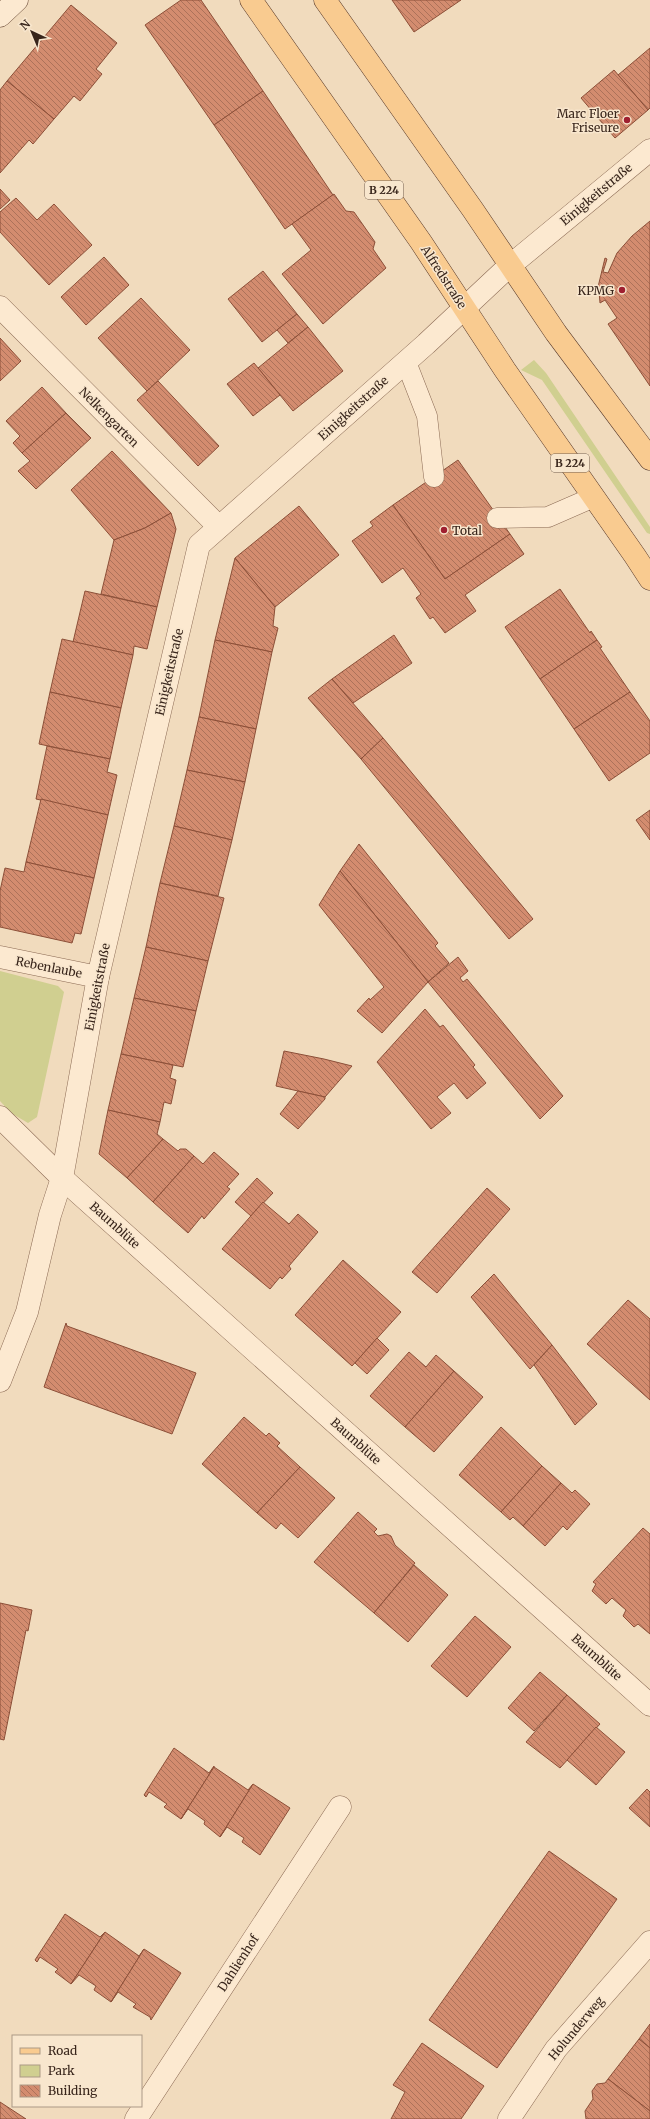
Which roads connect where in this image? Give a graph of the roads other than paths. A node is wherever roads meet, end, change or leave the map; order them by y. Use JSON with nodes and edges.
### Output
{"nodes":[{"id":1,"x":17,"y":0,"type":"edge"},
{"id":2,"x":251,"y":0,"type":"edge"},
{"id":3,"x":325,"y":0,"type":"edge"},
{"id":4,"x":0,"y":16,"type":"edge"},
{"id":5,"x":650,"y":150,"type":"edge"},
{"id":6,"x":511,"y":265,"type":"junction"},
{"id":7,"x":0,"y":307,"type":"edge"},
{"id":8,"x":463,"y":308,"type":"junction"},
{"id":9,"x":406,"y":362,"type":"junction"},
{"id":10,"x":650,"y":459,"type":"edge"},
{"id":11,"x":434,"y":477,"type":"dead end"},
{"id":12,"x":594,"y":497,"type":"junction"},
{"id":13,"x":497,"y":518,"type":"dead end"},
{"id":14,"x":219,"y":527,"type":"junction"},
{"id":15,"x":643,"y":557,"type":"edge"},
{"id":16,"x":650,"y":579,"type":"edge"},
{"id":17,"x":0,"y":957,"type":"edge"},
{"id":18,"x":98,"y":977,"type":"junction"},
{"id":19,"x":0,"y":1117,"type":"edge"},
{"id":20,"x":62,"y":1178,"type":"junction"},
{"id":21,"x":0,"y":1381,"type":"edge"},
{"id":22,"x":650,"y":1705,"type":"edge"},
{"id":23,"x":340,"y":1807,"type":"dead end"},
{"id":24,"x":650,"y":1942,"type":"edge"},
{"id":25,"x":136,"y":2119,"type":"edge"},
{"id":26,"x":509,"y":2119,"type":"edge"}],
"edges":[{"from":1,"to":4,"type":"street"},
{"from":2,"to":8,"type":"main road","name":"Alfredstraße","number":"B 224"},
{"from":3,"to":6,"type":"main road"},
{"from":5,"to":6,"type":"street","name":"Einigkeitstraße"},
{"from":6,"to":8,"type":"street","name":"Einigkeitstraße"},
{"from":6,"to":10,"type":"main road"},
{"from":7,"to":14,"type":"street","name":"Nelkengarten"},
{"from":8,"to":9,"type":"street","name":"Einigkeitstraße"},
{"from":8,"to":12,"type":"main road","name":"Alfredstraße","number":"B 224"},
{"from":9,"to":11,"type":"lane"},
{"from":9,"to":14,"type":"street","name":"Einigkeitstraße"},
{"from":12,"to":13,"type":"lane"},
{"from":12,"to":15,"type":"main road","name":"Alfredstraße","number":"B 224"},
{"from":14,"to":18,"type":"street","name":"Einigkeitstraße"},
{"from":15,"to":16,"type":"main road","name":"Alfredstraße","number":"B 224"},
{"from":17,"to":18,"type":"street","name":"Rebenlaube"},
{"from":18,"to":20,"type":"street","name":"Einigkeitstraße"},
{"from":19,"to":20,"type":"street"},
{"from":20,"to":21,"type":"street","name":"Einigkeitstraße"},
{"from":20,"to":22,"type":"street","name":"Baumblüte"},
{"from":23,"to":25,"type":"street","name":"Dahlienhof"},
{"from":24,"to":26,"type":"street","name":"Holunderweg"}]}
